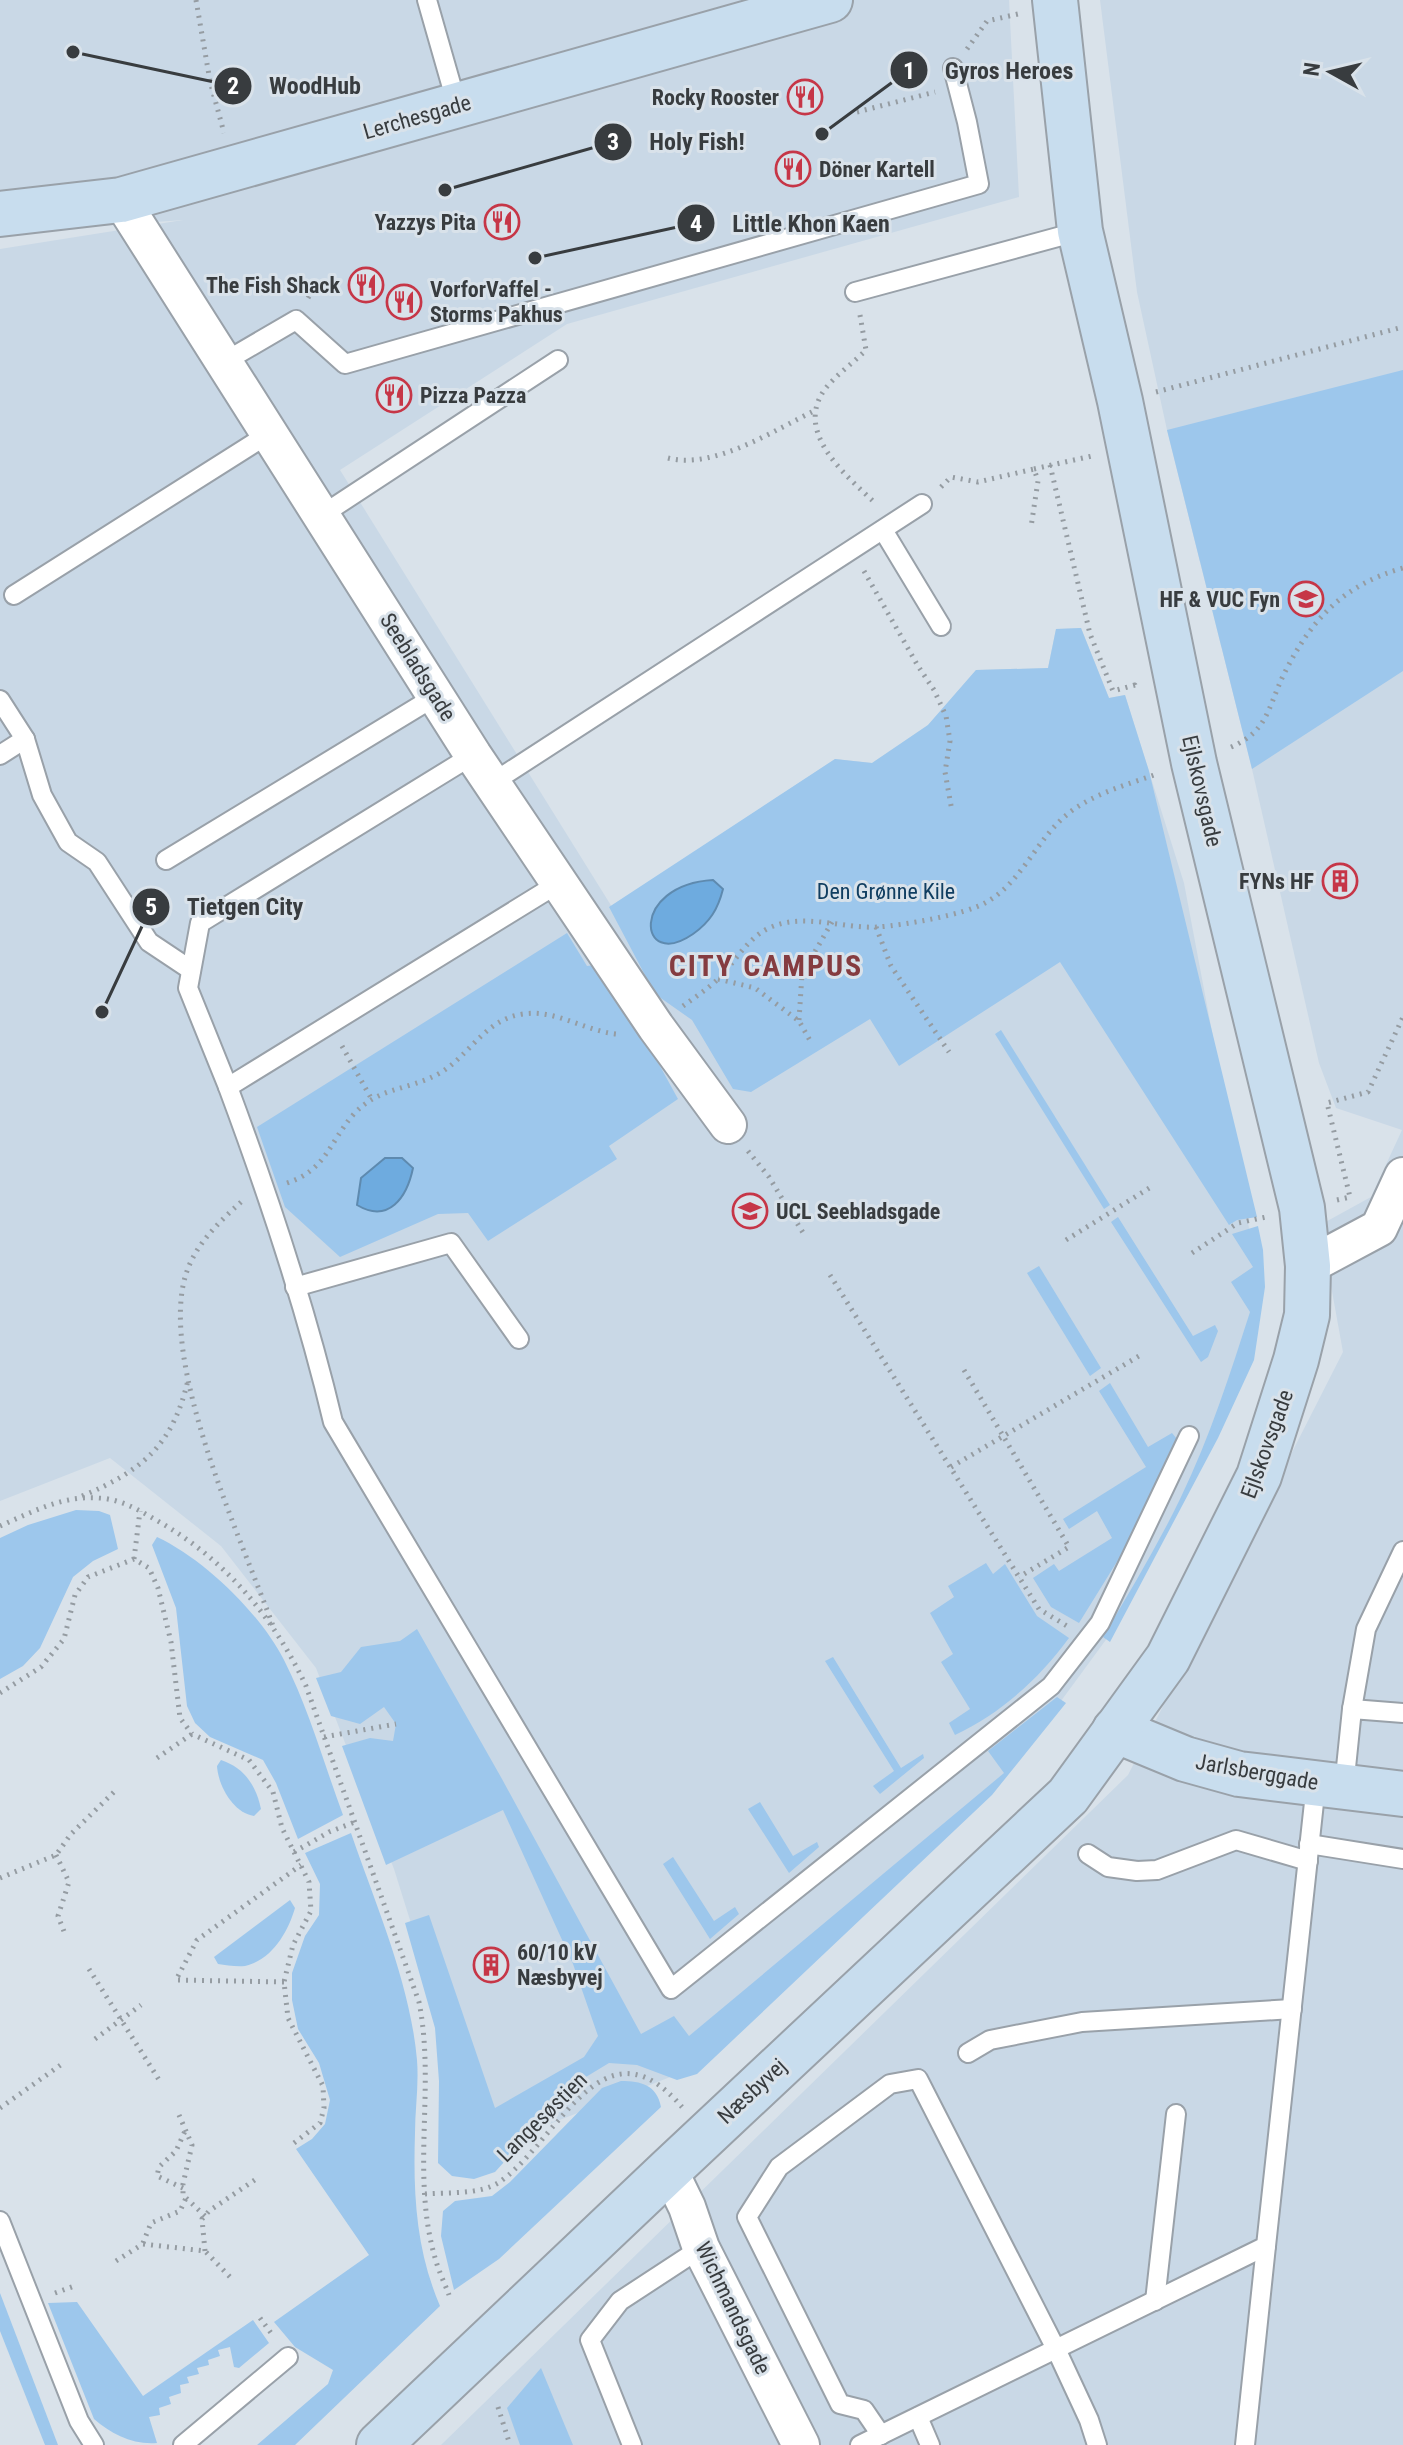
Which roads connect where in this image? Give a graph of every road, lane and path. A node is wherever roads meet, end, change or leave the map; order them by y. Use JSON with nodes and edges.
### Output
{"nodes":[{"id":1,"x":196,"y":0,"type":"edge"},
{"id":2,"x":427,"y":0,"type":"edge"},
{"id":3,"x":830,"y":0,"type":"edge"},
{"id":4,"x":1055,"y":0,"type":"edge"},
{"id":5,"x":953,"y":68,"type":"dead end"},
{"id":6,"x":458,"y":106,"type":"junction"},
{"id":7,"x":233,"y":168,"type":"junction"},
{"id":8,"x":121,"y":200,"type":"junction"},
{"id":9,"x":0,"y":214,"type":"edge"},
{"id":10,"x":1080,"y":231,"type":"junction"},
{"id":11,"x":855,"y":292,"type":"joint"},
{"id":12,"x":1403,"y":327,"type":"edge"},
{"id":13,"x":558,"y":360,"type":"dead end"},
{"id":14,"x":224,"y":362,"type":"junction"},
{"id":15,"x":1201,"y":380,"type":"dead end"},
{"id":16,"x":816,"y":410,"type":"junction"},
{"id":17,"x":270,"y":433,"type":"junction"},
{"id":18,"x":668,"y":458,"type":"dead end"},
{"id":19,"x":1034,"y":469,"type":"junction"},
{"id":20,"x":875,"y":503,"type":"dead end"},
{"id":21,"x":922,"y":504,"type":"joint"},
{"id":22,"x":322,"y":515,"type":"junction"},
{"id":23,"x":1031,"y":527,"type":"dead end"},
{"id":24,"x":883,"y":530,"type":"junction"},
{"id":25,"x":852,"y":549,"type":"junction"},
{"id":26,"x":1403,"y":568,"type":"edge"},
{"id":27,"x":14,"y":595,"type":"dead end"},
{"id":28,"x":941,"y":626,"type":"dead end"},
{"id":29,"x":436,"y":696,"type":"junction"},
{"id":30,"x":1139,"y":699,"type":"dead end"},
{"id":31,"x":0,"y":700,"type":"edge"},
{"id":32,"x":25,"y":739,"type":"junction"},
{"id":33,"x":0,"y":755,"type":"edge"},
{"id":34,"x":1194,"y":763,"type":"junction"},
{"id":35,"x":482,"y":769,"type":"junction"},
{"id":36,"x":952,"y":811,"type":"dead end"},
{"id":37,"x":166,"y":860,"type":"dead end"},
{"id":38,"x":559,"y":883,"type":"junction"},
{"id":39,"x":832,"y":922,"type":"junction"},
{"id":40,"x":876,"y":927,"type":"junction"},
{"id":41,"x":191,"y":970,"type":"junction"},
{"id":42,"x":718,"y":979,"type":"junction"},
{"id":43,"x":1403,"y":1017,"type":"edge"},
{"id":44,"x":799,"y":1021,"type":"junction"},
{"id":45,"x":330,"y":1025,"type":"junction"},
{"id":46,"x":656,"y":1027,"type":"junction"},
{"id":47,"x":812,"y":1044,"type":"dead end"},
{"id":48,"x":949,"y":1052,"type":"dead end"},
{"id":49,"x":228,"y":1087,"type":"junction"},
{"id":50,"x":371,"y":1098,"type":"junction"},
{"id":51,"x":728,"y":1125,"type":"joint"},
{"id":52,"x":1403,"y":1176,"type":"edge"},
{"id":53,"x":1151,"y":1187,"type":"dead end"},
{"id":54,"x":266,"y":1191,"type":"junction"},
{"id":55,"x":1333,"y":1201,"type":"dead end"},
{"id":56,"x":1266,"y":1217,"type":"dead end"},
{"id":57,"x":805,"y":1236,"type":"dead end"},
{"id":58,"x":1066,"y":1240,"type":"dead end"},
{"id":59,"x":1192,"y":1253,"type":"dead end"},
{"id":60,"x":1308,"y":1266,"type":"junction"},
{"id":61,"x":830,"y":1275,"type":"dead end"},
{"id":62,"x":295,"y":1287,"type":"junction"},
{"id":63,"x":519,"y":1339,"type":"dead end"},
{"id":64,"x":1139,"y":1356,"type":"dead end"},
{"id":65,"x":964,"y":1370,"type":"dead end"},
{"id":66,"x":189,"y":1375,"type":"junction"},
{"id":67,"x":1004,"y":1436,"type":"junction"},
{"id":68,"x":1189,"y":1436,"type":"dead end"},
{"id":69,"x":951,"y":1467,"type":"junction"},
{"id":70,"x":79,"y":1498,"type":"junction"},
{"id":71,"x":140,"y":1511,"type":"junction"},
{"id":72,"x":0,"y":1526,"type":"edge"},
{"id":73,"x":1403,"y":1551,"type":"edge"},
{"id":74,"x":134,"y":1559,"type":"junction"},
{"id":75,"x":1019,"y":1577,"type":"junction"},
{"id":76,"x":273,"y":1626,"type":"junction"},
{"id":77,"x":1087,"y":1639,"type":"junction"},
{"id":78,"x":0,"y":1693,"type":"edge"},
{"id":79,"x":1352,"y":1709,"type":"junction"},
{"id":80,"x":1403,"y":1713,"type":"edge"},
{"id":81,"x":396,"y":1724,"type":"dead end"},
{"id":82,"x":1115,"y":1730,"type":"junction"},
{"id":83,"x":192,"y":1734,"type":"junction"},
{"id":84,"x":324,"y":1737,"type":"junction"},
{"id":85,"x":157,"y":1758,"type":"dead end"},
{"id":86,"x":1330,"y":1786,"type":"junction"},
{"id":87,"x":116,"y":1790,"type":"dead end"},
{"id":88,"x":1403,"y":1794,"type":"edge"},
{"id":89,"x":355,"y":1822,"type":"junction"},
{"id":90,"x":294,"y":1852,"type":"junction"},
{"id":91,"x":1308,"y":1853,"type":"junction"},
{"id":92,"x":1088,"y":1854,"type":"dead end"},
{"id":93,"x":56,"y":1855,"type":"junction"},
{"id":94,"x":1403,"y":1859,"type":"edge"},
{"id":95,"x":301,"y":1865,"type":"junction"},
{"id":96,"x":0,"y":1878,"type":"edge"},
{"id":97,"x":65,"y":1934,"type":"dead end"},
{"id":98,"x":89,"y":1969,"type":"dead end"},
{"id":99,"x":284,"y":1982,"type":"junction"},
{"id":100,"x":141,"y":2005,"type":"dead end"},
{"id":101,"x":1292,"y":2009,"type":"junction"},
{"id":102,"x":121,"y":2020,"type":"junction"},
{"id":103,"x":95,"y":2039,"type":"dead end"},
{"id":104,"x":968,"y":2053,"type":"dead end"},
{"id":105,"x":62,"y":2064,"type":"dead end"},
{"id":106,"x":161,"y":2083,"type":"dead end"},
{"id":107,"x":0,"y":2108,"type":"edge"},
{"id":108,"x":1176,"y":2114,"type":"dead end"},
{"id":109,"x":179,"y":2115,"type":"dead end"},
{"id":110,"x":186,"y":2131,"type":"junction"},
{"id":111,"x":706,"y":2135,"type":"junction"},
{"id":112,"x":294,"y":2143,"type":"dead end"},
{"id":113,"x":669,"y":2170,"type":"junction"},
{"id":114,"x":259,"y":2177,"type":"dead end"},
{"id":115,"x":183,"y":2188,"type":"junction"},
{"id":116,"x":425,"y":2194,"type":"junction"},
{"id":117,"x":186,"y":2198,"type":"junction"},
{"id":118,"x":205,"y":2216,"type":"junction"},
{"id":119,"x":0,"y":2221,"type":"edge"},
{"id":120,"x":143,"y":2244,"type":"junction"},
{"id":121,"x":1266,"y":2246,"type":"junction"},
{"id":122,"x":701,"y":2248,"type":"junction"},
{"id":123,"x":205,"y":2251,"type":"junction"},
{"id":124,"x":116,"y":2261,"type":"dead end"},
{"id":125,"x":231,"y":2278,"type":"dead end"},
{"id":126,"x":449,"y":2295,"type":"dead end"},
{"id":127,"x":1155,"y":2301,"type":"junction"},
{"id":128,"x":1056,"y":2349,"type":"junction"},
{"id":129,"x":288,"y":2357,"type":"dead end"},
{"id":130,"x":498,"y":2407,"type":"dead end"},
{"id":131,"x":918,"y":2417,"type":"junction"},
{"id":132,"x":881,"y":2435,"type":"junction"},
{"id":133,"x":94,"y":2445,"type":"edge"},
{"id":134,"x":183,"y":2445,"type":"edge"},
{"id":135,"x":379,"y":2445,"type":"edge"},
{"id":136,"x":510,"y":2445,"type":"edge"},
{"id":137,"x":632,"y":2445,"type":"edge"},
{"id":138,"x":801,"y":2445,"type":"edge"},
{"id":139,"x":860,"y":2445,"type":"edge"},
{"id":140,"x":930,"y":2445,"type":"edge"},
{"id":141,"x":1097,"y":2445,"type":"edge"},
{"id":142,"x":1245,"y":2445,"type":"edge"}],
"edges":[{"from":1,"to":7,"type":"path"},
{"from":2,"to":6,"type":"lane"},
{"from":3,"to":6,"type":"street","name":"Lerchesgade"},
{"from":4,"to":10,"type":"street","name":"Ejlskovsgade"},
{"from":5,"to":14,"type":"lane"},
{"from":6,"to":7,"type":"street","name":"Lerchesgade"},
{"from":7,"to":8,"type":"street","name":"Lerchesgade"},
{"from":8,"to":9,"type":"street","name":"Lerchesgade"},
{"from":8,"to":14,"type":"street","name":"Seebladsgade"},
{"from":10,"to":11,"type":"lane"},
{"from":10,"to":34,"type":"street","name":"Ejlskovsgade"},
{"from":11,"to":16,"type":"path"},
{"from":12,"to":15,"type":"path"},
{"from":13,"to":22,"type":"lane"},
{"from":14,"to":17,"type":"street","name":"Seebladsgade"},
{"from":16,"to":18,"type":"path"},
{"from":16,"to":20,"type":"path"},
{"from":17,"to":22,"type":"street","name":"Seebladsgade"},
{"from":17,"to":27,"type":"lane"},
{"from":19,"to":21,"type":"path"},
{"from":19,"to":23,"type":"path"},
{"from":19,"to":30,"type":"path"},
{"from":21,"to":24,"type":"lane"},
{"from":22,"to":29,"type":"street","name":"Seebladsgade"},
{"from":24,"to":25,"type":"lane"},
{"from":24,"to":28,"type":"lane"},
{"from":25,"to":35,"type":"lane"},
{"from":25,"to":36,"type":"path"},
{"from":26,"to":34,"type":"path"},
{"from":29,"to":35,"type":"street","name":"Seebladsgade"},
{"from":29,"to":37,"type":"lane"},
{"from":31,"to":32,"type":"lane"},
{"from":32,"to":33,"type":"lane"},
{"from":32,"to":41,"type":"lane"},
{"from":34,"to":40,"type":"path"},
{"from":34,"to":60,"type":"street","name":"Ejlskovsgade"},
{"from":35,"to":38,"type":"street","name":"Seebladsgade"},
{"from":35,"to":41,"type":"lane"},
{"from":38,"to":45,"type":"lane"},
{"from":38,"to":46,"type":"street","name":"Seebladsgade"},
{"from":39,"to":40,"type":"path"},
{"from":39,"to":42,"type":"path"},
{"from":39,"to":44,"type":"path"},
{"from":40,"to":48,"type":"path"},
{"from":41,"to":49,"type":"lane"},
{"from":42,"to":44,"type":"path"},
{"from":42,"to":46,"type":"path"},
{"from":43,"to":55,"type":"path"},
{"from":44,"to":47,"type":"path"},
{"from":45,"to":49,"type":"lane"},
{"from":45,"to":50,"type":"path"},
{"from":46,"to":50,"type":"path"},
{"from":46,"to":51,"type":"street","name":"Seebladsgade"},
{"from":49,"to":54,"type":"lane"},
{"from":50,"to":54,"type":"path"},
{"from":51,"to":57,"type":"path"},
{"from":52,"to":60,"type":"street"},
{"from":53,"to":58,"type":"path"},
{"from":54,"to":62,"type":"lane"},
{"from":54,"to":66,"type":"path"},
{"from":56,"to":59,"type":"path"},
{"from":60,"to":82,"type":"street","name":"Ejlskovsgade"},
{"from":61,"to":69,"type":"path"},
{"from":62,"to":63,"type":"lane"},
{"from":62,"to":77,"type":"lane"},
{"from":64,"to":67,"type":"path"},
{"from":65,"to":67,"type":"path"},
{"from":66,"to":70,"type":"path"},
{"from":66,"to":76,"type":"path"},
{"from":67,"to":69,"type":"path"},
{"from":67,"to":75,"type":"path"},
{"from":68,"to":77,"type":"lane"},
{"from":69,"to":75,"type":"path"},
{"from":70,"to":71,"type":"path"},
{"from":70,"to":72,"type":"path"},
{"from":71,"to":74,"type":"path"},
{"from":71,"to":76,"type":"path"},
{"from":73,"to":79,"type":"lane"},
{"from":74,"to":78,"type":"path"},
{"from":74,"to":83,"type":"path"},
{"from":75,"to":77,"type":"path"},
{"from":76,"to":84,"type":"path"},
{"from":79,"to":80,"type":"lane"},
{"from":79,"to":86,"type":"lane"},
{"from":81,"to":84,"type":"path"},
{"from":82,"to":86,"type":"street","name":"Jarlsberggade"},
{"from":82,"to":111,"type":"street","name":"Næsbyvej"},
{"from":83,"to":85,"type":"path"},
{"from":83,"to":90,"type":"path"},
{"from":84,"to":89,"type":"path"},
{"from":86,"to":88,"type":"street","name":"Jarlsberggade"},
{"from":86,"to":91,"type":"lane"},
{"from":87,"to":93,"type":"path"},
{"from":89,"to":90,"type":"path"},
{"from":89,"to":116,"type":"path"},
{"from":90,"to":95,"type":"path"},
{"from":91,"to":92,"type":"lane"},
{"from":91,"to":94,"type":"lane"},
{"from":91,"to":101,"type":"lane"},
{"from":93,"to":96,"type":"path"},
{"from":93,"to":97,"type":"path"},
{"from":95,"to":99,"type":"path"},
{"from":95,"to":99,"type":"path"},
{"from":98,"to":102,"type":"path"},
{"from":99,"to":112,"type":"path"},
{"from":100,"to":102,"type":"path"},
{"from":101,"to":104,"type":"lane"},
{"from":101,"to":121,"type":"lane"},
{"from":102,"to":103,"type":"path"},
{"from":102,"to":106,"type":"path"},
{"from":105,"to":107,"type":"path"},
{"from":108,"to":127,"type":"lane"},
{"from":109,"to":110,"type":"path"},
{"from":110,"to":115,"type":"path"},
{"from":110,"to":115,"type":"path"},
{"from":111,"to":113,"type":"street","name":"Næsbyvej"},
{"from":111,"to":116,"type":"path","name":"Langesøstien"},
{"from":113,"to":122,"type":"street","name":"Wichmandsgade"},
{"from":113,"to":135,"type":"street","name":"Næsbyvej"},
{"from":114,"to":118,"type":"path"},
{"from":115,"to":117,"type":"path"},
{"from":116,"to":126,"type":"path"},
{"from":117,"to":118,"type":"path"},
{"from":117,"to":120,"type":"path"},
{"from":118,"to":123,"type":"path"},
{"from":119,"to":133,"type":"lane"},
{"from":120,"to":123,"type":"path"},
{"from":120,"to":124,"type":"path"},
{"from":121,"to":127,"type":"lane"},
{"from":121,"to":142,"type":"lane"},
{"from":122,"to":137,"type":"lane"},
{"from":122,"to":138,"type":"street","name":"Wichmandsgade"},
{"from":123,"to":125,"type":"path"},
{"from":127,"to":128,"type":"lane"},
{"from":128,"to":131,"type":"lane"},
{"from":128,"to":132,"type":"lane"},
{"from":128,"to":141,"type":"lane"},
{"from":129,"to":134,"type":"lane"},
{"from":130,"to":136,"type":"path"},
{"from":131,"to":132,"type":"lane"},
{"from":131,"to":140,"type":"lane"},
{"from":132,"to":139,"type":"lane"}]}
